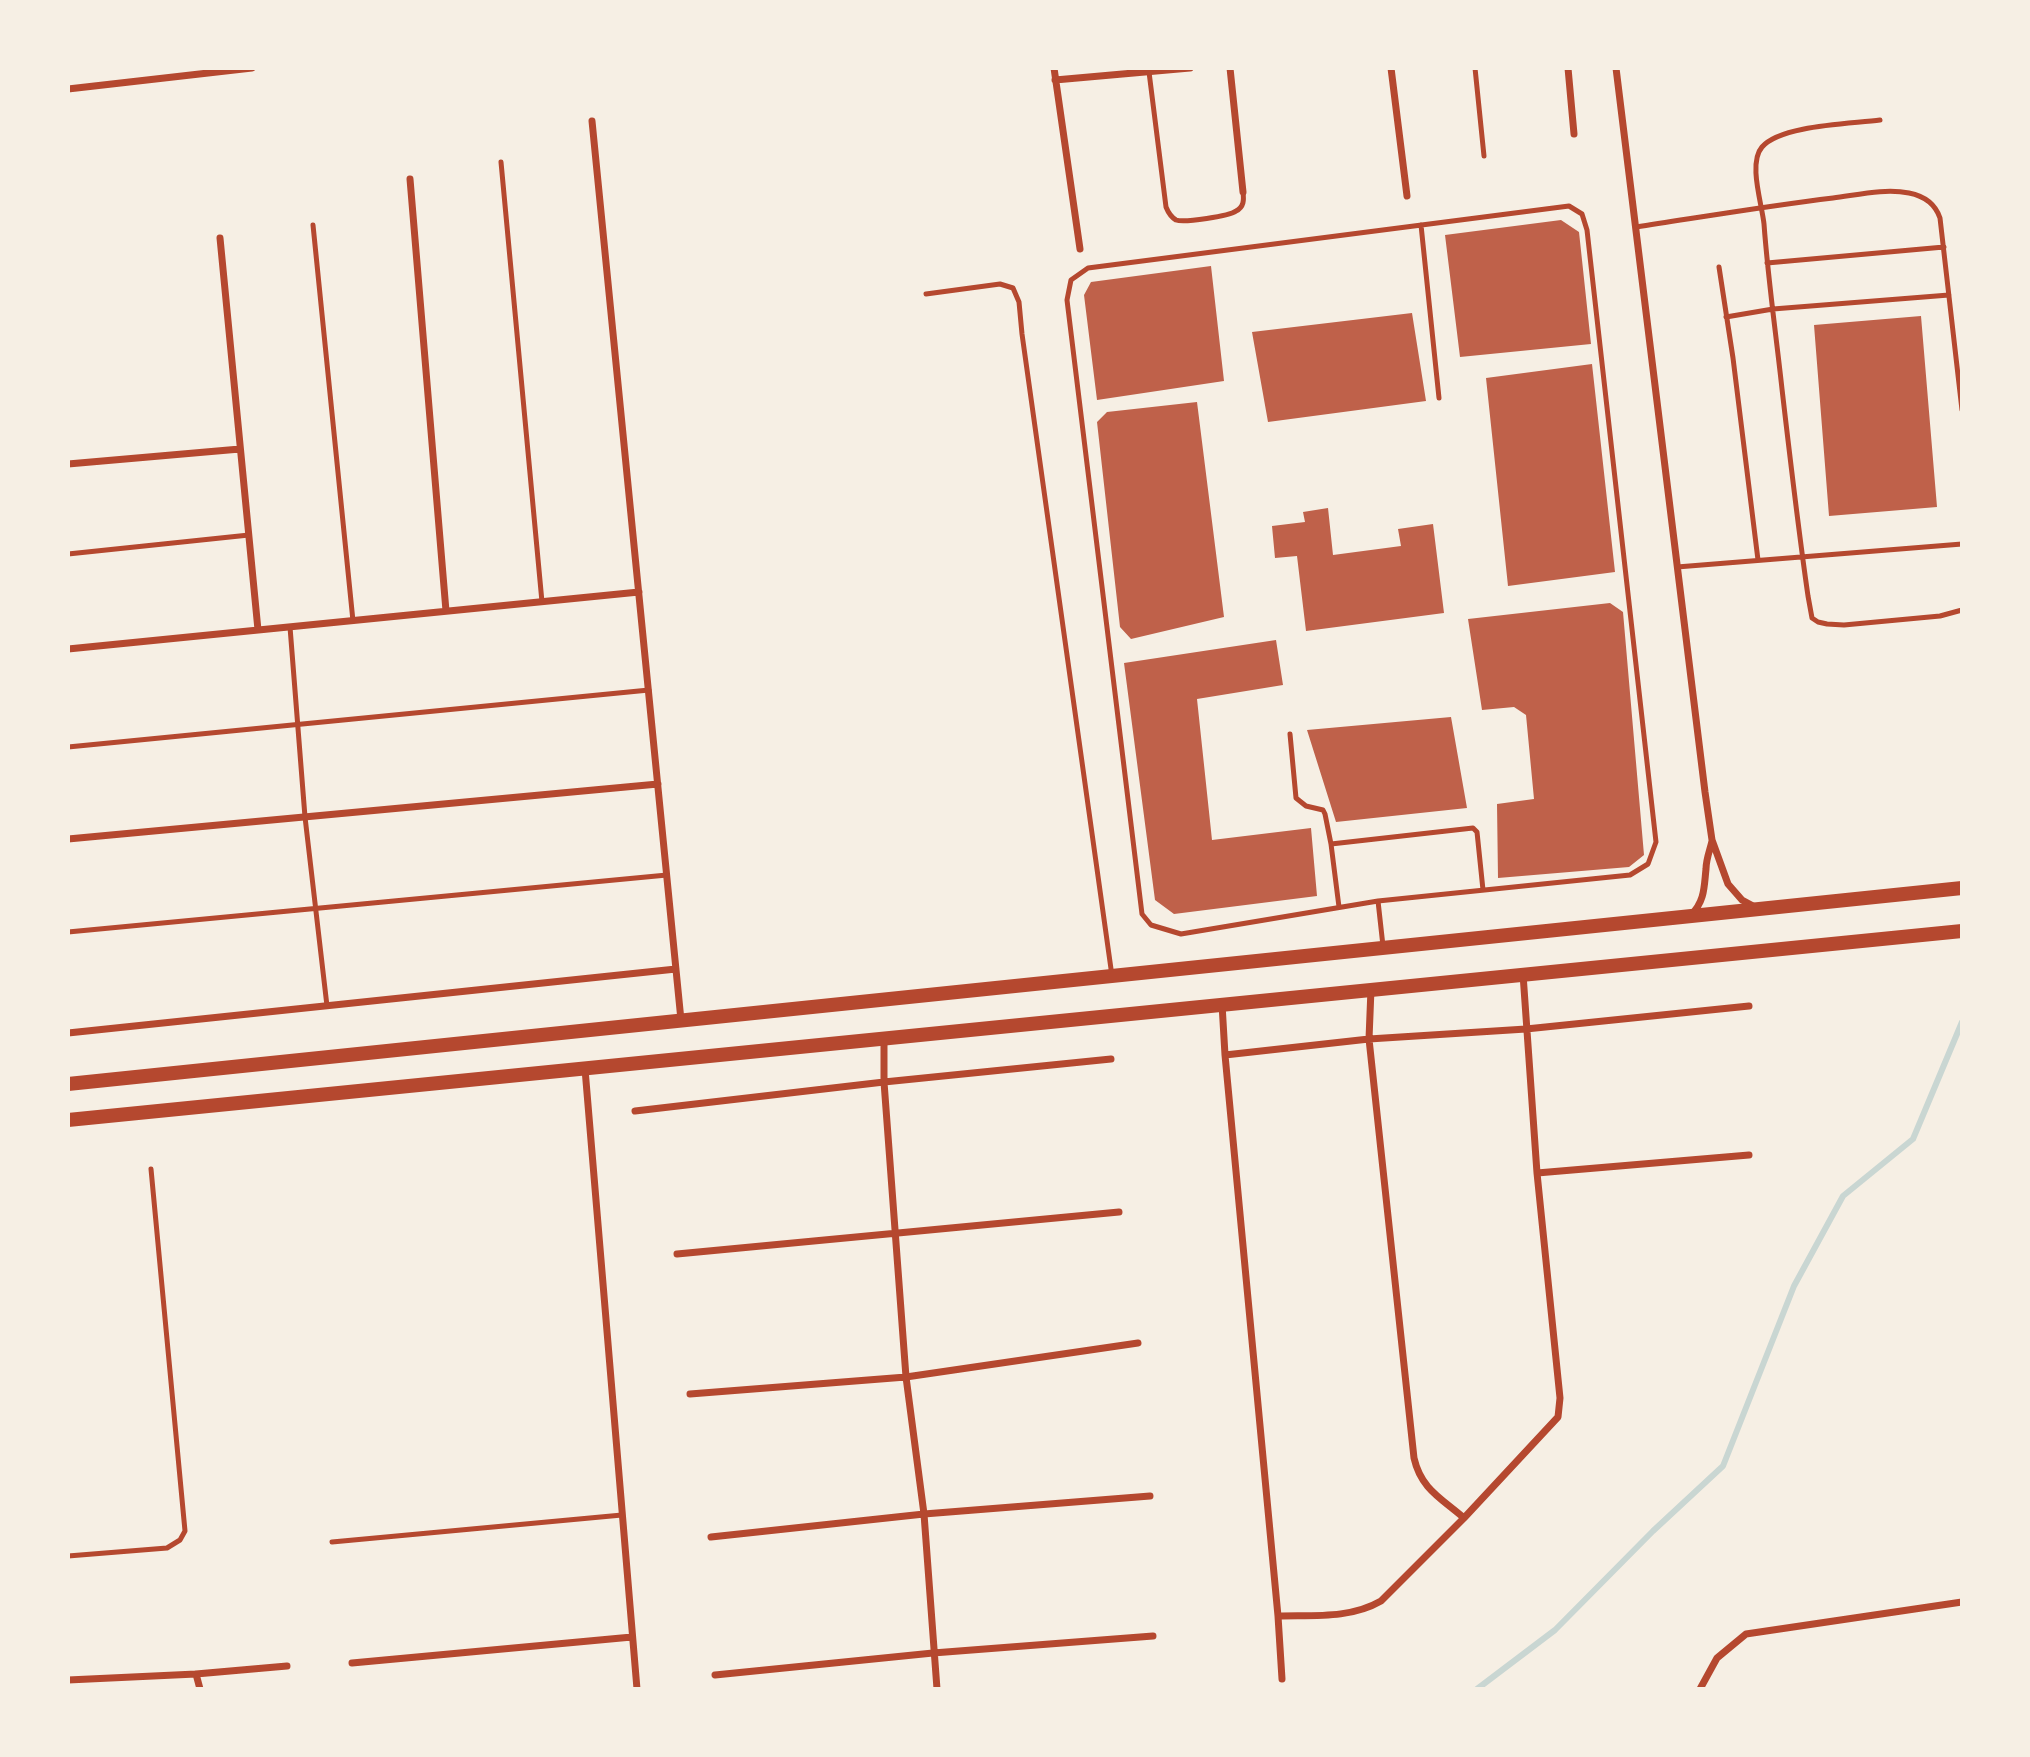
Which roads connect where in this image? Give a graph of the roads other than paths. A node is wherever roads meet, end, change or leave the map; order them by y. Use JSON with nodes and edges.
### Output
{"nodes":[{"id":1,"x":253,"y":68,"type":"edge"},
{"id":2,"x":1054,"y":68,"type":"edge"},
{"id":3,"x":1190,"y":68,"type":"edge"},
{"id":4,"x":1230,"y":68,"type":"edge"},
{"id":5,"x":1391,"y":68,"type":"edge"},
{"id":6,"x":1475,"y":68,"type":"edge"},
{"id":7,"x":1568,"y":68,"type":"edge"},
{"id":8,"x":1616,"y":68,"type":"edge"},
{"id":9,"x":1149,"y":72,"type":"junction"},
{"id":10,"x":1055,"y":80,"type":"junction"},
{"id":11,"x":68,"y":89,"type":"edge"},
{"id":12,"x":1880,"y":120,"type":"dead end"},
{"id":13,"x":592,"y":121,"type":"dead end"},
{"id":14,"x":1574,"y":134,"type":"dead end"},
{"id":15,"x":1484,"y":156,"type":"dead end"},
{"id":16,"x":501,"y":162,"type":"dead end"},
{"id":17,"x":410,"y":179,"type":"dead end"},
{"id":18,"x":1243,"y":192,"type":"joint"},
{"id":19,"x":1407,"y":196,"type":"dead end"},
{"id":20,"x":1762,"y":207,"type":"junction"},
{"id":21,"x":313,"y":225,"type":"dead end"},
{"id":22,"x":1421,"y":225,"type":"junction"},
{"id":23,"x":1636,"y":227,"type":"junction"},
{"id":24,"x":220,"y":237,"type":"dead end"},
{"id":25,"x":1944,"y":247,"type":"junction"},
{"id":26,"x":1080,"y":249,"type":"dead end"},
{"id":27,"x":1767,"y":263,"type":"junction"},
{"id":28,"x":1718,"y":267,"type":"dead end"},
{"id":29,"x":926,"y":294,"type":"dead end"},
{"id":30,"x":1949,"y":295,"type":"junction"},
{"id":31,"x":1773,"y":309,"type":"junction"},
{"id":32,"x":1726,"y":317,"type":"junction"},
{"id":33,"x":1440,"y":398,"type":"dead end"},
{"id":34,"x":1962,"y":410,"type":"edge"},
{"id":35,"x":240,"y":449,"type":"junction"},
{"id":36,"x":68,"y":464,"type":"edge"},
{"id":37,"x":249,"y":535,"type":"junction"},
{"id":38,"x":1962,"y":544,"type":"edge"},
{"id":39,"x":68,"y":554,"type":"edge"},
{"id":40,"x":1802,"y":557,"type":"junction"},
{"id":41,"x":1758,"y":560,"type":"junction"},
{"id":42,"x":1677,"y":567,"type":"junction"},
{"id":43,"x":639,"y":592,"type":"junction"},
{"id":44,"x":542,"y":602,"type":"junction"},
{"id":45,"x":1962,"y":610,"type":"edge"},
{"id":46,"x":446,"y":611,"type":"junction"},
{"id":47,"x":353,"y":621,"type":"junction"},
{"id":48,"x":290,"y":627,"type":"junction"},
{"id":49,"x":258,"y":630,"type":"junction"},
{"id":50,"x":68,"y":649,"type":"edge"},
{"id":51,"x":649,"y":690,"type":"junction"},
{"id":52,"x":298,"y":725,"type":"junction"},
{"id":53,"x":1290,"y":734,"type":"dead end"},
{"id":54,"x":68,"y":747,"type":"edge"},
{"id":55,"x":658,"y":784,"type":"junction"},
{"id":56,"x":305,"y":817,"type":"junction"},
{"id":57,"x":68,"y":839,"type":"edge"},
{"id":58,"x":1712,"y":840,"type":"junction"},
{"id":59,"x":1331,"y":844,"type":"junction"},
{"id":60,"x":667,"y":875,"type":"junction"},
{"id":61,"x":1962,"y":888,"type":"edge"},
{"id":62,"x":1483,"y":890,"type":"junction"},
{"id":63,"x":1378,"y":901,"type":"junction"},
{"id":64,"x":1339,"y":907,"type":"junction"},
{"id":65,"x":315,"y":909,"type":"junction"},
{"id":66,"x":1759,"y":909,"type":"junction"},
{"id":67,"x":1691,"y":916,"type":"junction"},
{"id":68,"x":1962,"y":931,"type":"edge"},
{"id":69,"x":68,"y":932,"type":"edge"},
{"id":70,"x":1383,"y":947,"type":"junction"},
{"id":71,"x":676,"y":969,"type":"junction"},
{"id":72,"x":1523,"y":974,"type":"junction"},
{"id":73,"x":1112,"y":976,"type":"junction"},
{"id":74,"x":1371,"y":989,"type":"junction"},
{"id":75,"x":1222,"y":1004,"type":"junction"},
{"id":76,"x":327,"y":1006,"type":"junction"},
{"id":77,"x":1749,"y":1006,"type":"dead end"},
{"id":78,"x":681,"y":1020,"type":"junction"},
{"id":79,"x":1526,"y":1029,"type":"junction"},
{"id":80,"x":68,"y":1034,"type":"edge"},
{"id":81,"x":884,"y":1038,"type":"junction"},
{"id":82,"x":1369,"y":1039,"type":"junction"},
{"id":83,"x":1225,"y":1055,"type":"junction"},
{"id":84,"x":1111,"y":1059,"type":"dead end"},
{"id":85,"x":585,"y":1068,"type":"junction"},
{"id":86,"x":884,"y":1082,"type":"junction"},
{"id":87,"x":68,"y":1084,"type":"edge"},
{"id":88,"x":635,"y":1111,"type":"dead end"},
{"id":89,"x":68,"y":1120,"type":"edge"},
{"id":90,"x":1749,"y":1156,"type":"dead end"},
{"id":91,"x":151,"y":1169,"type":"dead end"},
{"id":92,"x":1537,"y":1173,"type":"junction"},
{"id":93,"x":1119,"y":1212,"type":"dead end"},
{"id":94,"x":897,"y":1234,"type":"junction"},
{"id":95,"x":677,"y":1254,"type":"dead end"},
{"id":96,"x":1138,"y":1343,"type":"dead end"},
{"id":97,"x":906,"y":1377,"type":"junction"},
{"id":98,"x":690,"y":1394,"type":"dead end"},
{"id":99,"x":1150,"y":1496,"type":"dead end"},
{"id":100,"x":924,"y":1514,"type":"junction"},
{"id":101,"x":622,"y":1516,"type":"junction"},
{"id":102,"x":1464,"y":1518,"type":"junction"},
{"id":103,"x":711,"y":1537,"type":"dead end"},
{"id":104,"x":332,"y":1542,"type":"dead end"},
{"id":105,"x":68,"y":1556,"type":"edge"},
{"id":106,"x":1962,"y":1602,"type":"edge"},
{"id":107,"x":1278,"y":1616,"type":"junction"},
{"id":108,"x":1153,"y":1636,"type":"dead end"},
{"id":109,"x":632,"y":1637,"type":"junction"},
{"id":110,"x":933,"y":1653,"type":"junction"},
{"id":111,"x":352,"y":1663,"type":"dead end"},
{"id":112,"x":287,"y":1665,"type":"dead end"},
{"id":113,"x":195,"y":1674,"type":"junction"},
{"id":114,"x":715,"y":1675,"type":"dead end"},
{"id":115,"x":1282,"y":1679,"type":"dead end"},
{"id":116,"x":68,"y":1680,"type":"edge"},
{"id":117,"x":200,"y":1689,"type":"edge"},
{"id":118,"x":637,"y":1689,"type":"edge"},
{"id":119,"x":937,"y":1689,"type":"edge"},
{"id":120,"x":1700,"y":1689,"type":"edge"}],
"edges":[{"from":1,"to":11,"type":"street"},
{"from":2,"to":10,"type":"street"},
{"from":3,"to":9,"type":"street"},
{"from":4,"to":18,"type":"street"},
{"from":5,"to":19,"type":"street"},
{"from":6,"to":15,"type":"lane"},
{"from":7,"to":14,"type":"street"},
{"from":8,"to":23,"type":"street"},
{"from":9,"to":10,"type":"street"},
{"from":9,"to":18,"type":"lane"},
{"from":10,"to":26,"type":"street"},
{"from":12,"to":20,"type":"lane"},
{"from":13,"to":43,"type":"street"},
{"from":16,"to":44,"type":"lane"},
{"from":17,"to":46,"type":"street"},
{"from":20,"to":23,"type":"lane"},
{"from":20,"to":25,"type":"lane"},
{"from":20,"to":27,"type":"lane"},
{"from":21,"to":47,"type":"lane"},
{"from":22,"to":33,"type":"lane"},
{"from":22,"to":62,"type":"lane"},
{"from":22,"to":64,"type":"lane"},
{"from":23,"to":42,"type":"street"},
{"from":24,"to":35,"type":"street"},
{"from":25,"to":27,"type":"lane"},
{"from":25,"to":30,"type":"lane"},
{"from":27,"to":31,"type":"lane"},
{"from":28,"to":32,"type":"lane"},
{"from":29,"to":73,"type":"lane"},
{"from":30,"to":31,"type":"lane"},
{"from":30,"to":34,"type":"lane"},
{"from":31,"to":32,"type":"lane"},
{"from":31,"to":40,"type":"lane"},
{"from":32,"to":41,"type":"lane"},
{"from":35,"to":36,"type":"street"},
{"from":35,"to":37,"type":"street"},
{"from":37,"to":39,"type":"lane"},
{"from":37,"to":49,"type":"street"},
{"from":38,"to":40,"type":"lane"},
{"from":40,"to":41,"type":"lane"},
{"from":40,"to":45,"type":"lane"},
{"from":41,"to":42,"type":"lane"},
{"from":42,"to":58,"type":"street"},
{"from":43,"to":44,"type":"street"},
{"from":43,"to":51,"type":"street"},
{"from":44,"to":46,"type":"street"},
{"from":46,"to":47,"type":"street"},
{"from":47,"to":48,"type":"street"},
{"from":48,"to":49,"type":"street"},
{"from":48,"to":52,"type":"lane"},
{"from":49,"to":50,"type":"street"},
{"from":51,"to":52,"type":"lane"},
{"from":51,"to":55,"type":"street"},
{"from":52,"to":54,"type":"lane"},
{"from":52,"to":56,"type":"lane"},
{"from":53,"to":59,"type":"lane"},
{"from":55,"to":56,"type":"street"},
{"from":55,"to":60,"type":"street"},
{"from":56,"to":57,"type":"street"},
{"from":56,"to":65,"type":"lane"},
{"from":58,"to":66,"type":"street"},
{"from":58,"to":67,"type":"street"},
{"from":59,"to":62,"type":"lane"},
{"from":59,"to":64,"type":"lane"},
{"from":60,"to":65,"type":"lane"},
{"from":60,"to":71,"type":"street"},
{"from":61,"to":66,"type":"main road"},
{"from":62,"to":63,"type":"lane"},
{"from":63,"to":64,"type":"lane"},
{"from":63,"to":70,"type":"lane"},
{"from":65,"to":69,"type":"lane"},
{"from":65,"to":76,"type":"lane"},
{"from":66,"to":67,"type":"main road"},
{"from":67,"to":70,"type":"main road"},
{"from":68,"to":72,"type":"main road"},
{"from":70,"to":73,"type":"main road"},
{"from":71,"to":76,"type":"street"},
{"from":71,"to":78,"type":"street"},
{"from":72,"to":74,"type":"main road"},
{"from":72,"to":79,"type":"street"},
{"from":73,"to":78,"type":"main road"},
{"from":74,"to":75,"type":"main road"},
{"from":74,"to":82,"type":"street"},
{"from":75,"to":81,"type":"main road"},
{"from":75,"to":83,"type":"street"},
{"from":76,"to":80,"type":"street"},
{"from":77,"to":79,"type":"street"},
{"from":78,"to":87,"type":"main road"},
{"from":79,"to":82,"type":"street"},
{"from":79,"to":92,"type":"street"},
{"from":81,"to":85,"type":"main road"},
{"from":81,"to":86,"type":"street"},
{"from":82,"to":83,"type":"street"},
{"from":82,"to":102,"type":"street"},
{"from":83,"to":107,"type":"street"},
{"from":84,"to":86,"type":"street"},
{"from":85,"to":89,"type":"main road"},
{"from":85,"to":101,"type":"street"},
{"from":86,"to":88,"type":"street"},
{"from":86,"to":94,"type":"street"},
{"from":90,"to":92,"type":"street"},
{"from":91,"to":105,"type":"lane"},
{"from":92,"to":102,"type":"street"},
{"from":93,"to":94,"type":"street"},
{"from":94,"to":95,"type":"street"},
{"from":94,"to":97,"type":"street"},
{"from":96,"to":97,"type":"street"},
{"from":97,"to":98,"type":"street"},
{"from":97,"to":100,"type":"street"},
{"from":99,"to":100,"type":"street"},
{"from":100,"to":103,"type":"street"},
{"from":100,"to":110,"type":"street"},
{"from":101,"to":104,"type":"lane"},
{"from":101,"to":109,"type":"street"},
{"from":102,"to":107,"type":"street"},
{"from":106,"to":120,"type":"street"},
{"from":107,"to":115,"type":"street"},
{"from":108,"to":110,"type":"street"},
{"from":109,"to":111,"type":"street"},
{"from":109,"to":118,"type":"street"},
{"from":110,"to":114,"type":"street"},
{"from":110,"to":119,"type":"street"},
{"from":112,"to":113,"type":"street"},
{"from":113,"to":116,"type":"street"},
{"from":113,"to":117,"type":"street"}]}
